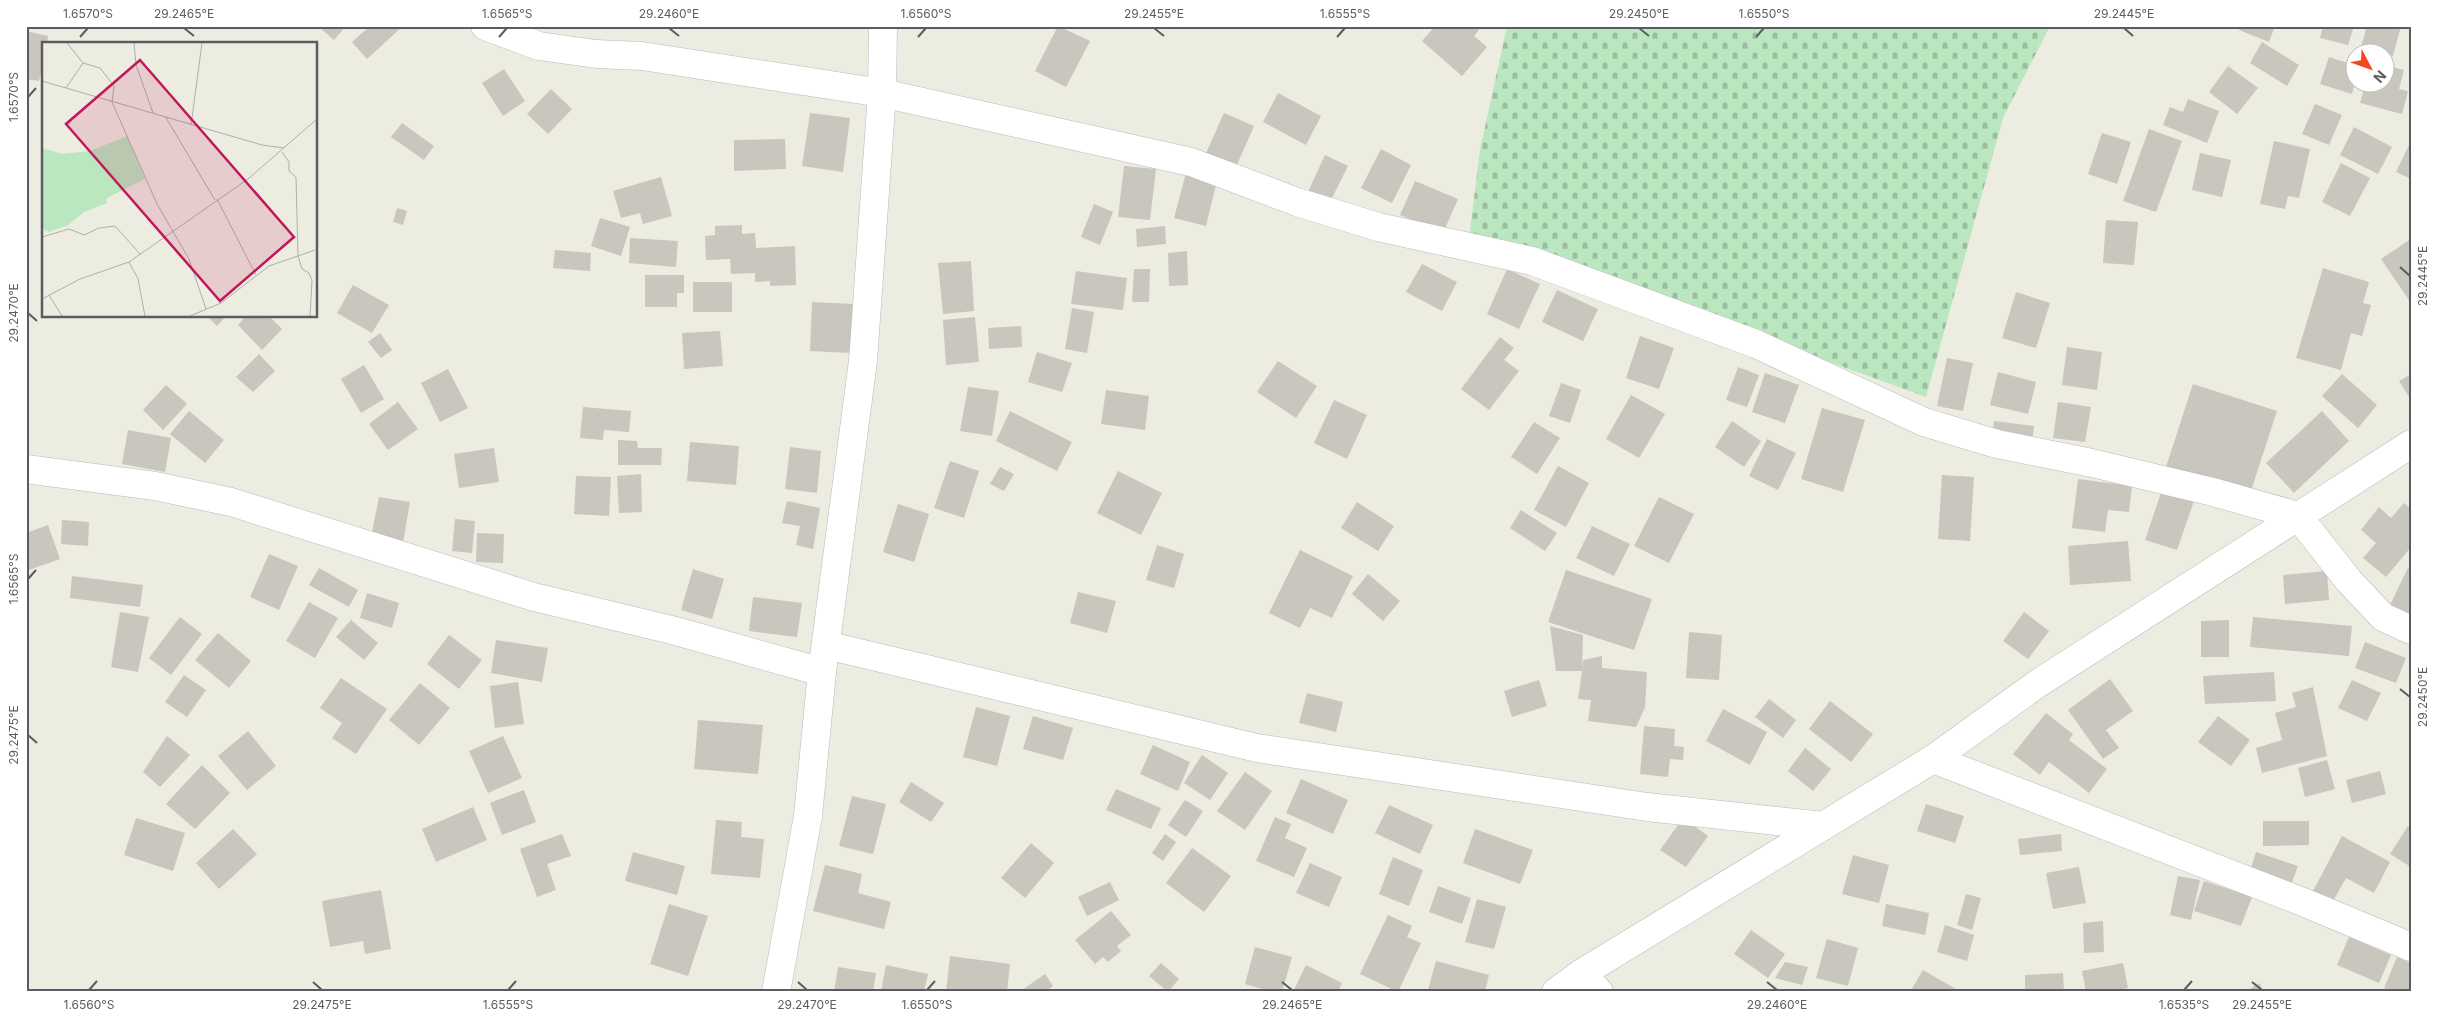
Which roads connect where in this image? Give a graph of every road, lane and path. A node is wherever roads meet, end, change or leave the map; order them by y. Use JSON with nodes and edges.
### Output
{"nodes":[{"id":1,"x":485,"y":26,"type":"edge"},
{"id":2,"x":884,"y":26,"type":"edge"},
{"id":3,"x":882,"y":93,"type":"junction"},
{"id":4,"x":2411,"y":444,"type":"edge"},
{"id":5,"x":26,"y":469,"type":"edge"},
{"id":6,"x":2298,"y":516,"type":"junction"},
{"id":7,"x":2411,"y":630,"type":"edge"},
{"id":8,"x":826,"y":645,"type":"junction"},
{"id":9,"x":822,"y":672,"type":"junction"},
{"id":10,"x":1934,"y":759,"type":"junction"},
{"id":11,"x":1823,"y":826,"type":"junction"},
{"id":12,"x":2411,"y":947,"type":"edge"},
{"id":13,"x":1591,"y":982,"type":"edge"},
{"id":14,"x":776,"y":992,"type":"edge"},
{"id":15,"x":1556,"y":992,"type":"edge"}],
"edges":[{"from":1,"to":3,"type":"street"},
{"from":2,"to":3,"type":"street"},
{"from":3,"to":6,"type":"street"},
{"from":3,"to":8,"type":"street"},
{"from":4,"to":6,"type":"street"},
{"from":5,"to":9,"type":"street"},
{"from":6,"to":7,"type":"street"},
{"from":6,"to":10,"type":"street"},
{"from":8,"to":9,"type":"street"},
{"from":8,"to":11,"type":"street"},
{"from":9,"to":14,"type":"street"},
{"from":10,"to":11,"type":"street"},
{"from":10,"to":12,"type":"street"},
{"from":11,"to":13,"type":"street"},
{"from":13,"to":15,"type":"street"}]}
